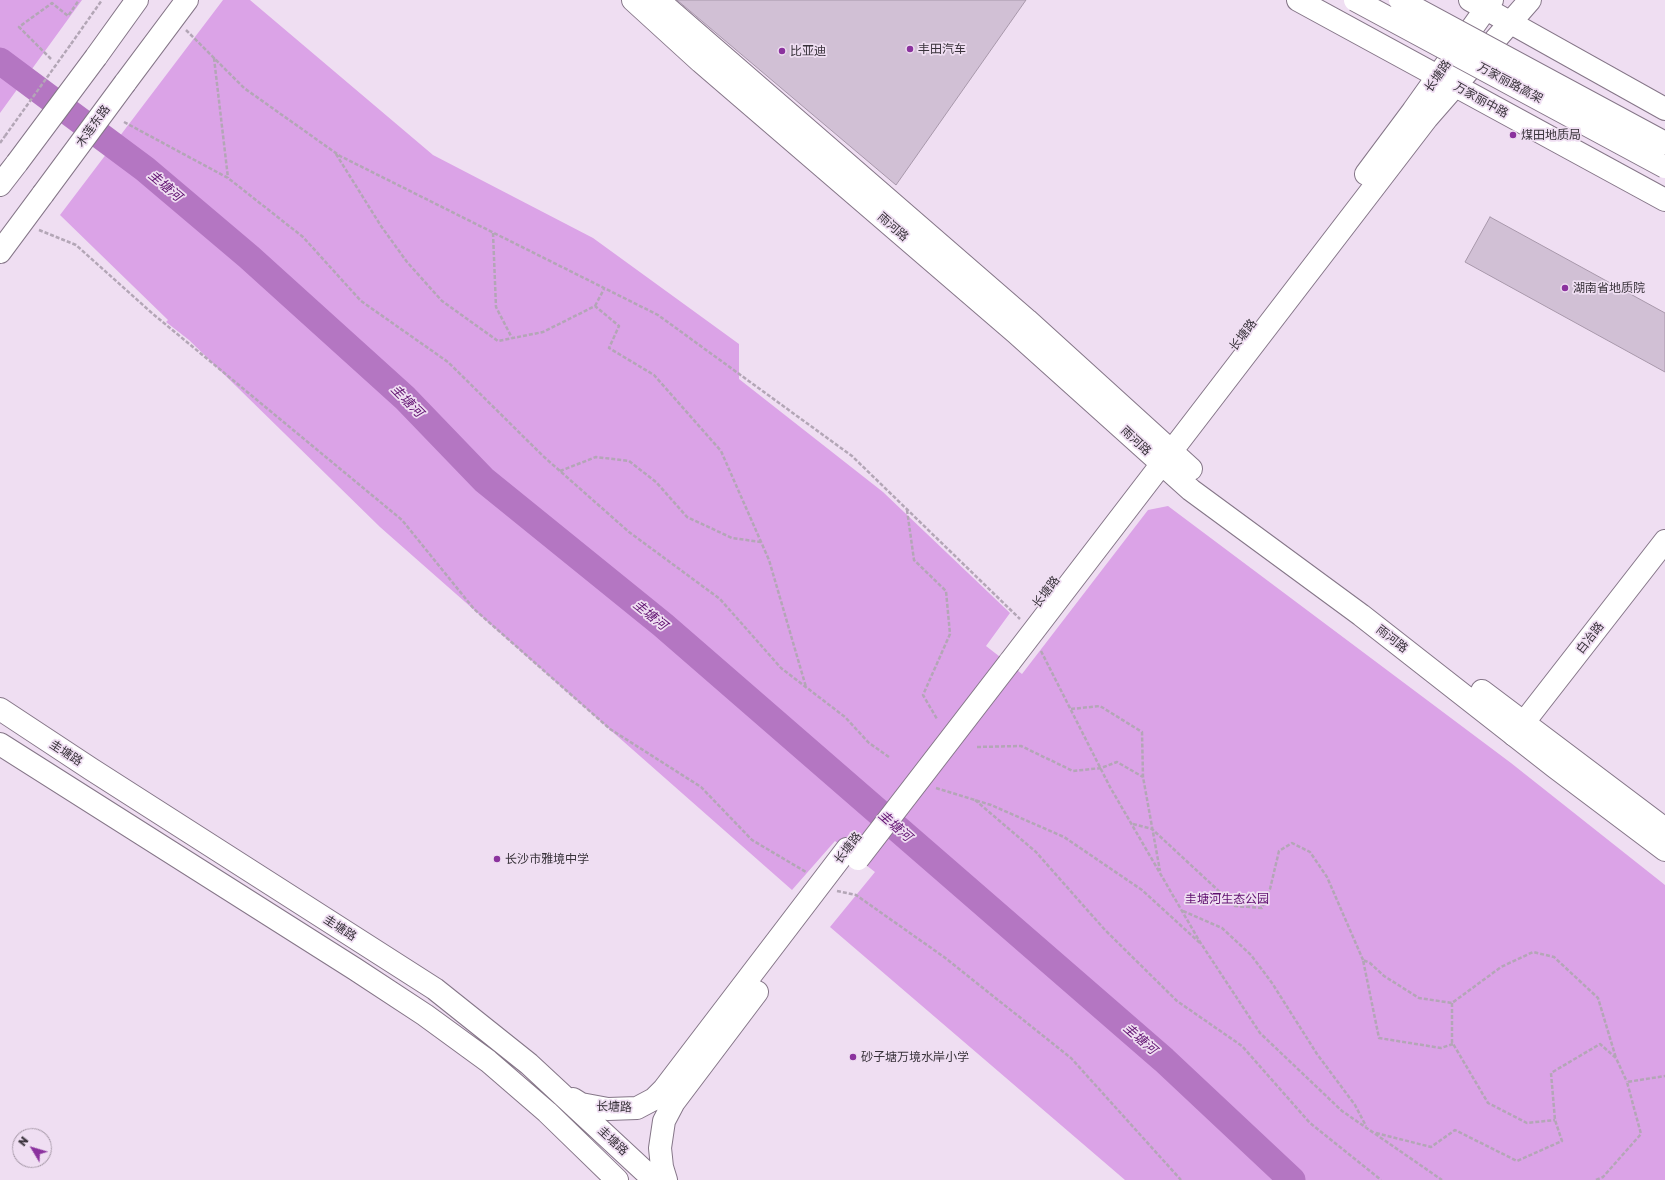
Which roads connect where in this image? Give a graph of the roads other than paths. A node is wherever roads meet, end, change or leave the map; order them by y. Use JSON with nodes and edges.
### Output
{"nodes":[{"id":1,"x":137,"y":0,"type":"edge"},
{"id":2,"x":187,"y":0,"type":"edge"},
{"id":3,"x":633,"y":0,"type":"edge"},
{"id":4,"x":658,"y":0,"type":"edge"},
{"id":5,"x":1298,"y":0,"type":"edge"},
{"id":6,"x":1355,"y":0,"type":"edge"},
{"id":7,"x":1400,"y":0,"type":"edge"},
{"id":8,"x":1530,"y":0,"type":"edge"},
{"id":9,"x":1482,"y":3,"type":"edge"},
{"id":10,"x":1511,"y":22,"type":"junction"},
{"id":11,"x":1446,"y":81,"type":"junction"},
{"id":12,"x":1665,"y":109,"type":"edge"},
{"id":13,"x":1665,"y":143,"type":"edge"},
{"id":14,"x":1665,"y":167,"type":"edge"},
{"id":15,"x":0,"y":185,"type":"edge"},
{"id":16,"x":1665,"y":200,"type":"edge"},
{"id":17,"x":0,"y":252,"type":"edge"},
{"id":18,"x":1161,"y":453,"type":"junction"},
{"id":19,"x":1665,"y":541,"type":"edge"},
{"id":20,"x":1665,"y":554,"type":"edge"},
{"id":21,"x":0,"y":709,"type":"edge"},
{"id":22,"x":1522,"y":731,"type":"junction"},
{"id":23,"x":0,"y":744,"type":"edge"},
{"id":24,"x":1665,"y":829,"type":"edge"},
{"id":25,"x":1665,"y":850,"type":"edge"},
{"id":26,"x":828,"y":886,"type":"junction"},
{"id":27,"x":560,"y":1092,"type":"junction"},
{"id":28,"x":617,"y":1180,"type":"edge"},
{"id":29,"x":654,"y":1180,"type":"edge"},
{"id":30,"x":666,"y":1180,"type":"edge"}],
"edges":[{"from":1,"to":15,"type":"main road","bridge":true},
{"from":2,"to":17,"type":"main road","name":"木莲东路","bridge":true},
{"from":3,"to":18,"type":"main road","name":"雨河路"},
{"from":4,"to":18,"type":"main road","name":"雨河路"},
{"from":5,"to":11,"type":"main road","name":"万家丽中路"},
{"from":6,"to":14,"type":"main road","name":"万家丽路高架","bridge":true},
{"from":7,"to":13,"type":"main road","name":"万家丽路高架","bridge":true},
{"from":8,"to":10,"type":"main road","name":"长塘路"},
{"from":9,"to":10,"type":"main road"},
{"from":9,"to":11,"type":"main road","name":"长塘路"},
{"from":10,"to":11,"type":"main road","name":"长塘路"},
{"from":10,"to":12,"type":"main road"},
{"from":11,"to":16,"type":"main road","name":"万家丽中路"},
{"from":11,"to":18,"type":"main road","name":"长塘路"},
{"from":18,"to":22,"type":"main road","name":"雨河路"},
{"from":18,"to":26,"type":"main road","name":"长塘路","bridge":true},
{"from":19,"to":22,"type":"main road","name":"白冶路"},
{"from":20,"to":22,"type":"main road","name":"白冶路"},
{"from":21,"to":27,"type":"main road","name":"圭塘路"},
{"from":22,"to":24,"type":"main road","name":"雨河路"},
{"from":22,"to":25,"type":"main road","name":"雨河路"},
{"from":23,"to":28,"type":"main road","name":"圭塘路"},
{"from":26,"to":27,"type":"main road","name":"长塘路"},
{"from":26,"to":30,"type":"main road","name":"长塘路"},
{"from":27,"to":29,"type":"main road","name":"圭塘路"}]}
